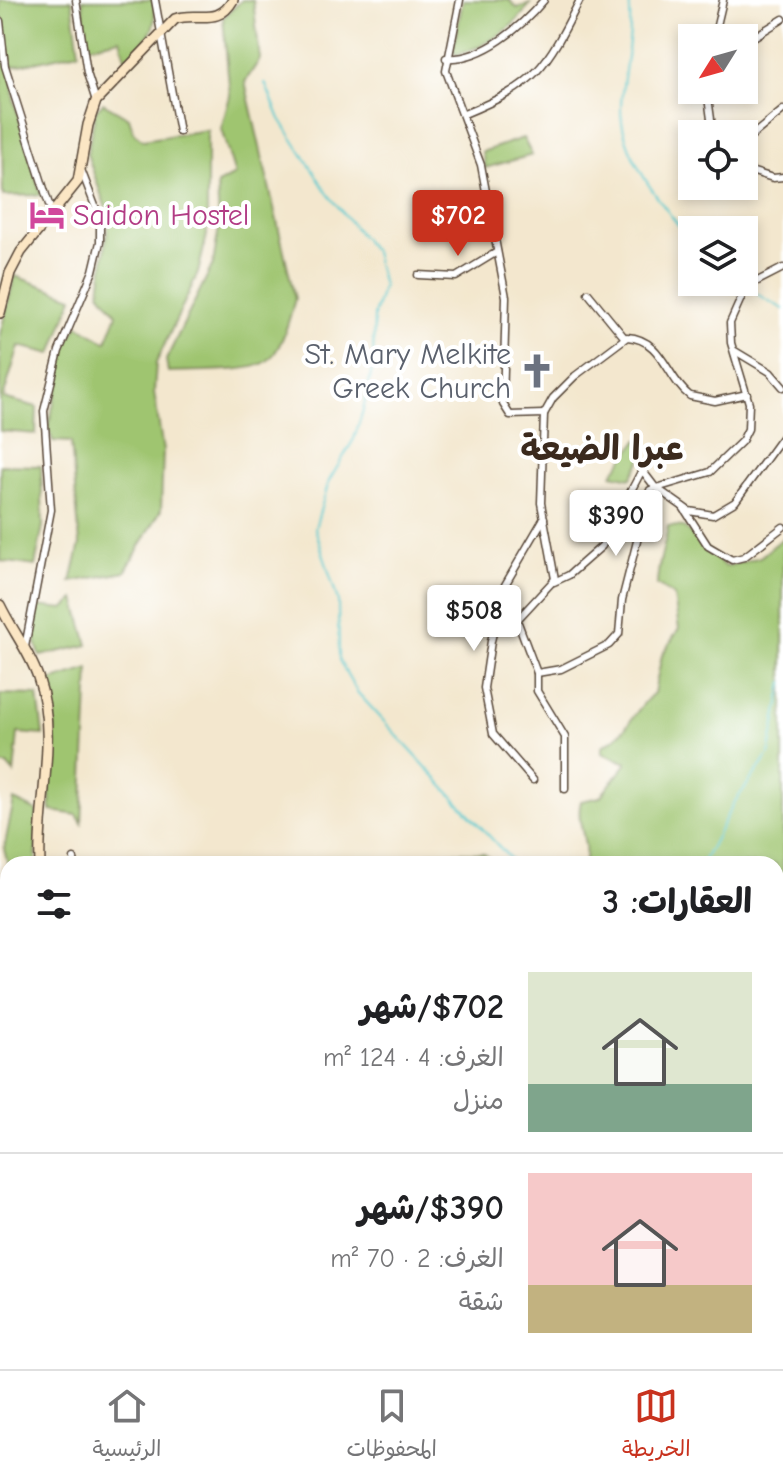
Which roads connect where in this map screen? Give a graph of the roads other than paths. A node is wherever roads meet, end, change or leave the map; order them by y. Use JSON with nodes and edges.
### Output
{"nodes":[{"id":1,"x":76,"y":0,"type":"edge"},
{"id":2,"x":155,"y":0,"type":"edge"},
{"id":3,"x":233,"y":0,"type":"edge"},
{"id":4,"x":460,"y":0,"type":"edge"},
{"id":5,"x":544,"y":0,"type":"edge"},
{"id":6,"x":580,"y":0,"type":"edge"},
{"id":7,"x":723,"y":0,"type":"edge"},
{"id":8,"x":783,"y":19,"type":"edge"},
{"id":9,"x":0,"y":21,"type":"edge"},
{"id":10,"x":717,"y":24,"type":"edge"},
{"id":11,"x":162,"y":28,"type":"junction"},
{"id":12,"x":758,"y":34,"type":"edge"},
{"id":13,"x":446,"y":58,"type":"junction"},
{"id":14,"x":96,"y":101,"type":"junction"},
{"id":15,"x":783,"y":110,"type":"edge"},
{"id":16,"x":464,"y":114,"type":"junction"},
{"id":17,"x":758,"y":131,"type":"edge"},
{"id":18,"x":179,"y":132,"type":"dead end"},
{"id":19,"x":82,"y":172,"type":"junction"},
{"id":20,"x":758,"y":173,"type":"edge"},
{"id":21,"x":783,"y":177,"type":"edge"},
{"id":22,"x":52,"y":214,"type":"junction"},
{"id":23,"x":497,"y":252,"type":"junction"},
{"id":24,"x":783,"y":268,"type":"edge"},
{"id":25,"x":418,"y":275,"type":"dead end"},
{"id":26,"x":588,"y":293,"type":"dead end"},
{"id":27,"x":0,"y":313,"type":"edge"},
{"id":28,"x":624,"y":337,"type":"junction"},
{"id":29,"x":735,"y":351,"type":"junction"},
{"id":30,"x":783,"y":387,"type":"edge"},
{"id":31,"x":747,"y":394,"type":"junction"},
{"id":32,"x":544,"y":414,"type":"junction"},
{"id":33,"x":783,"y":436,"type":"edge"},
{"id":34,"x":655,"y":487,"type":"junction"},
{"id":35,"x":682,"y":506,"type":"junction"},
{"id":36,"x":544,"y":518,"type":"junction"},
{"id":37,"x":783,"y":527,"type":"edge"},
{"id":38,"x":554,"y":582,"type":"junction"},
{"id":39,"x":0,"y":605,"type":"edge"},
{"id":40,"x":25,"y":647,"type":"junction"},
{"id":41,"x":537,"y":673,"type":"junction"},
{"id":42,"x":533,"y":780,"type":"dead end"},
{"id":43,"x":565,"y":789,"type":"dead end"},
{"id":44,"x":40,"y":856,"type":"edge"}],
"edges":[{"from":1,"to":14,"type":"street"},
{"from":2,"to":11,"type":"street"},
{"from":3,"to":11,"type":"street"},
{"from":4,"to":13,"type":"street"},
{"from":5,"to":13,"type":"street"},
{"from":6,"to":16,"type":"street"},
{"from":7,"to":10,"type":"street"},
{"from":8,"to":12,"type":"street"},
{"from":9,"to":22,"type":"street"},
{"from":11,"to":14,"type":"street"},
{"from":11,"to":18,"type":"street"},
{"from":13,"to":16,"type":"street"},
{"from":14,"to":19,"type":"street"},
{"from":15,"to":17,"type":"street"},
{"from":16,"to":23,"type":"street"},
{"from":19,"to":22,"type":"street"},
{"from":19,"to":40,"type":"street"},
{"from":20,"to":21,"type":"street"},
{"from":22,"to":27,"type":"street"},
{"from":23,"to":25,"type":"street"},
{"from":23,"to":32,"type":"street"},
{"from":24,"to":29,"type":"street"},
{"from":26,"to":28,"type":"street"},
{"from":28,"to":31,"type":"street"},
{"from":28,"to":32,"type":"street"},
{"from":29,"to":30,"type":"street"},
{"from":29,"to":31,"type":"street"},
{"from":31,"to":34,"type":"street"},
{"from":32,"to":36,"type":"street"},
{"from":33,"to":35,"type":"street"},
{"from":34,"to":35,"type":"street"},
{"from":34,"to":38,"type":"street"},
{"from":34,"to":41,"type":"street"},
{"from":35,"to":37,"type":"street"},
{"from":36,"to":38,"type":"street"},
{"from":36,"to":42,"type":"street"},
{"from":38,"to":41,"type":"street"},
{"from":39,"to":40,"type":"street"},
{"from":40,"to":44,"type":"street"},
{"from":41,"to":43,"type":"street"}]}
